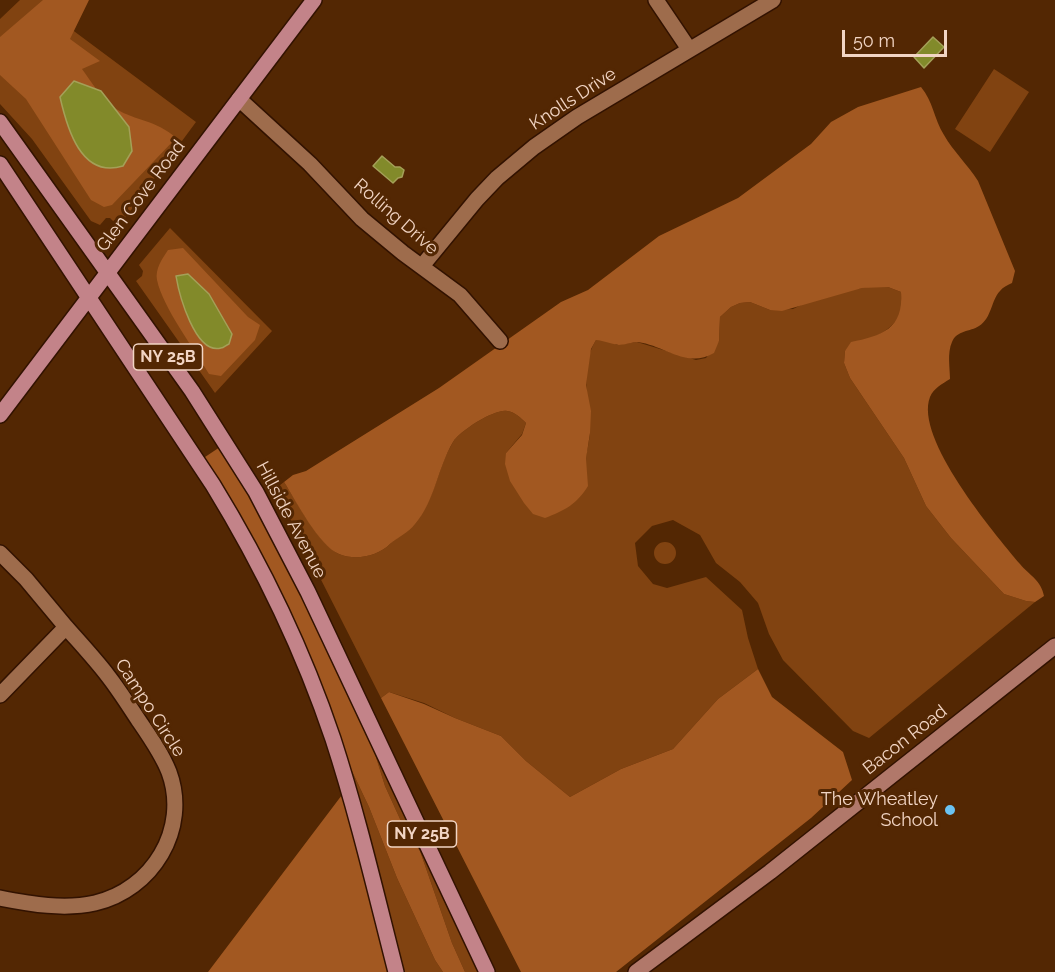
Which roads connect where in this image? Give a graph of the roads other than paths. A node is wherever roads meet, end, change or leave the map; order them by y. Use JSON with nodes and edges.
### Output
{"nodes":[{"id":1,"x":314,"y":0,"type":"edge"},
{"id":2,"x":656,"y":0,"type":"edge"},
{"id":3,"x":773,"y":0,"type":"edge"},
{"id":4,"x":689,"y":50,"type":"junction"},
{"id":5,"x":239,"y":99,"type":"junction"},
{"id":6,"x":0,"y":122,"type":"edge"},
{"id":7,"x":0,"y":164,"type":"edge"},
{"id":8,"x":422,"y":266,"type":"junction"},
{"id":9,"x":108,"y":272,"type":"junction"},
{"id":10,"x":88,"y":297,"type":"junction"},
{"id":11,"x":500,"y":341,"type":"dead end"},
{"id":12,"x":0,"y":415,"type":"edge"},
{"id":13,"x":0,"y":553,"type":"edge"},
{"id":14,"x":66,"y":627,"type":"junction"},
{"id":15,"x":1055,"y":646,"type":"edge"},
{"id":16,"x":0,"y":695,"type":"edge"},
{"id":17,"x":0,"y":898,"type":"edge"},
{"id":18,"x":396,"y":972,"type":"edge"},
{"id":19,"x":487,"y":972,"type":"edge"},
{"id":20,"x":636,"y":972,"type":"edge"}],
"edges":[{"from":1,"to":5,"type":"main road","name":"Glen Cove Road"},
{"from":2,"to":4,"type":"street"},
{"from":3,"to":4,"type":"street","name":"Knolls Drive"},
{"from":4,"to":8,"type":"street","name":"Knolls Drive"},
{"from":5,"to":8,"type":"street","name":"Rolling Drive"},
{"from":5,"to":9,"type":"main road","name":"Glen Cove Road"},
{"from":6,"to":9,"type":"main road","name":"Hillside Avenue","number":"NY 25B"},
{"from":7,"to":10,"type":"main road","number":"NY 25B"},
{"from":8,"to":11,"type":"street","name":"Rolling Drive"},
{"from":9,"to":10,"type":"main road","name":"Glen Cove Road"},
{"from":9,"to":19,"type":"main road","name":"Hillside Avenue","number":"NY 25B"},
{"from":10,"to":12,"type":"main road","name":"Glen Cove Road"},
{"from":10,"to":18,"type":"main road","number":"NY 25B"},
{"from":13,"to":14,"type":"street","name":"Campo Circle"},
{"from":14,"to":16,"type":"street"},
{"from":14,"to":17,"type":"street","name":"Campo Circle"},
{"from":15,"to":20,"type":"street","name":"Bacon Road"}]}
